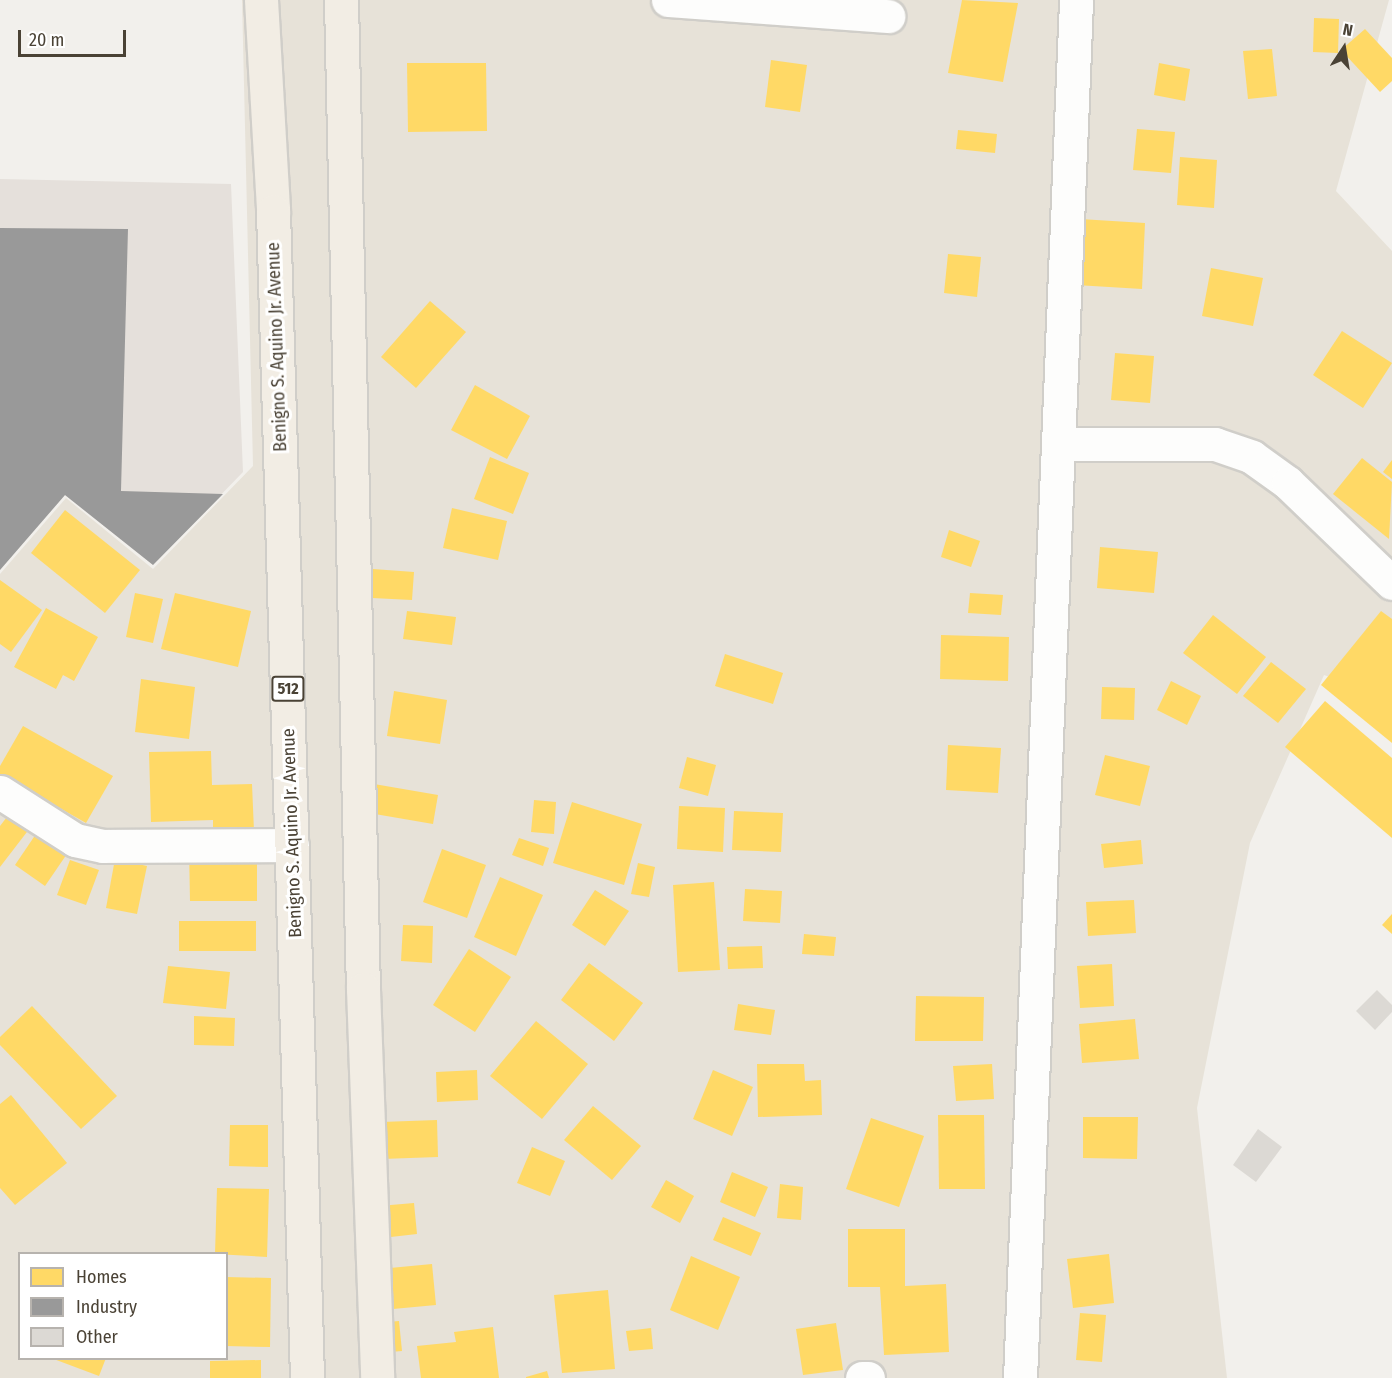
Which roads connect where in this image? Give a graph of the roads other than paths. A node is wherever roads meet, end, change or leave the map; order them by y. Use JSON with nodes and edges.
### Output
{"nodes":[{"id":1,"x":261,"y":0,"type":"edge"},
{"id":2,"x":341,"y":0,"type":"edge"},
{"id":3,"x":668,"y":0,"type":"edge"},
{"id":4,"x":1076,"y":0,"type":"edge"},
{"id":5,"x":888,"y":16,"type":"dead end"},
{"id":6,"x":1059,"y":444,"type":"junction"},
{"id":7,"x":1392,"y":583,"type":"edge"},
{"id":8,"x":0,"y":792,"type":"edge"},
{"id":9,"x":292,"y":845,"type":"junction"},
{"id":10,"x":307,"y":1378,"type":"edge"},
{"id":11,"x":377,"y":1378,"type":"edge"},
{"id":12,"x":862,"y":1378,"type":"edge"},
{"id":13,"x":868,"y":1378,"type":"edge"},
{"id":14,"x":1020,"y":1378,"type":"edge"}],
"edges":[{"from":1,"to":9,"type":"main road","name":"Benigno S. Aquino Jr. Avenue","number":"512"},
{"from":2,"to":11,"type":"main road"},
{"from":3,"to":5,"type":"street"},
{"from":4,"to":6,"type":"street"},
{"from":6,"to":7,"type":"street"},
{"from":6,"to":14,"type":"street"},
{"from":8,"to":9,"type":"street"},
{"from":9,"to":10,"type":"main road","name":"Benigno S. Aquino Jr. Avenue","number":"512"},
{"from":12,"to":13,"type":"street"}]}
